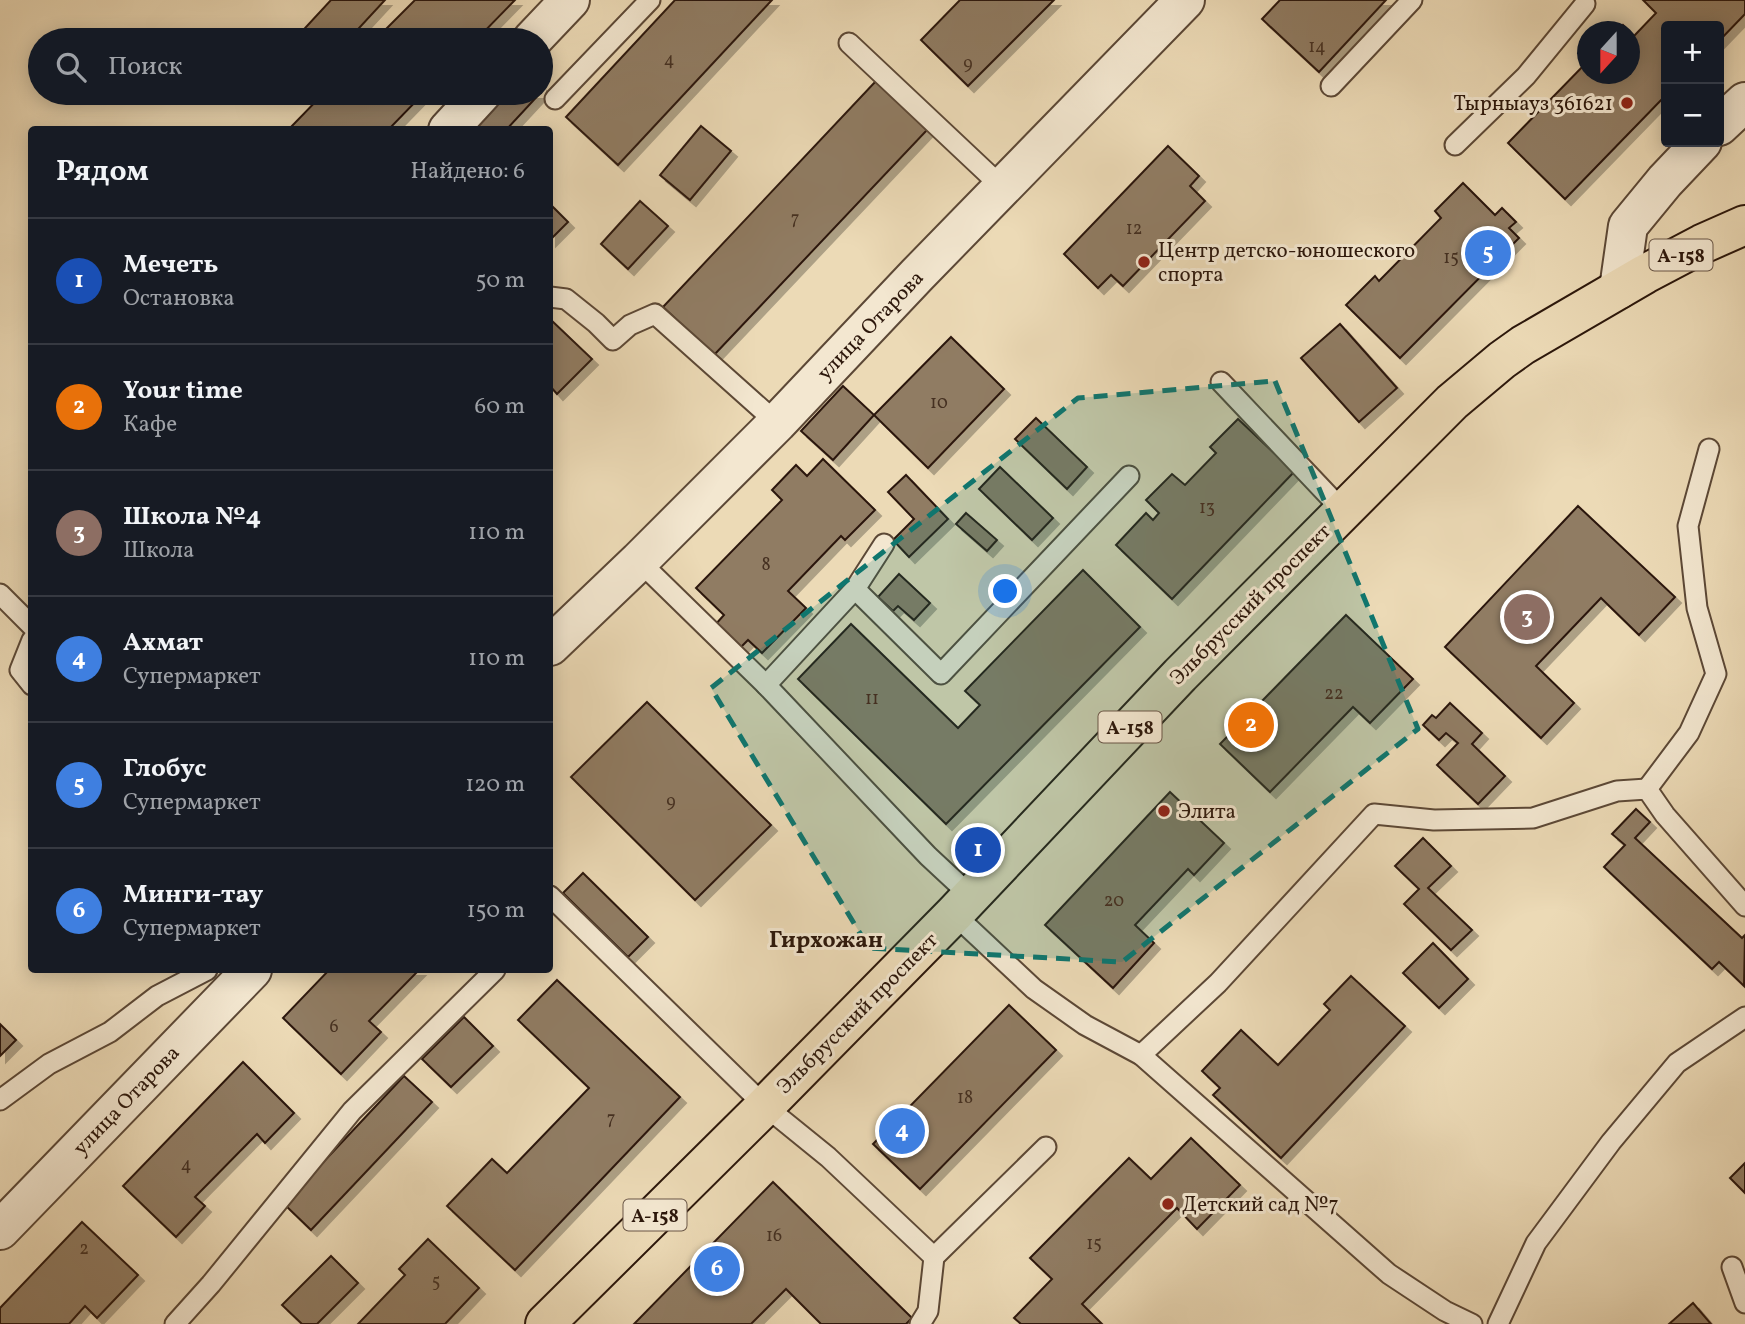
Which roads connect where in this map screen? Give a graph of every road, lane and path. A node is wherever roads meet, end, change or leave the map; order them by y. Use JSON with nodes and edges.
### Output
{"nodes":[{"id":1,"x":570,"y":0,"type":"edge"},
{"id":2,"x":650,"y":0,"type":"edge"},
{"id":3,"x":1185,"y":0,"type":"edge"},
{"id":4,"x":1412,"y":0,"type":"edge"},
{"id":5,"x":1585,"y":4,"type":"dead end"},
{"id":6,"x":543,"y":28,"type":"edge"},
{"id":7,"x":849,"y":43,"type":"dead end"},
{"id":8,"x":1331,"y":86,"type":"dead end"},
{"id":9,"x":555,"y":99,"type":"dead end"},
{"id":10,"x":1745,"y":102,"type":"edge"},
{"id":11,"x":471,"y":105,"type":"edge"},
{"id":12,"x":1724,"y":121,"type":"edge"},
{"id":13,"x":452,"y":126,"type":"edge"},
{"id":14,"x":1455,"y":145,"type":"dead end"},
{"id":15,"x":1697,"y":147,"type":"edge"},
{"id":16,"x":1002,"y":187,"type":"junction"},
{"id":17,"x":1745,"y":225,"type":"edge"},
{"id":18,"x":1619,"y":289,"type":"junction"},
{"id":19,"x":553,"y":297,"type":"edge"},
{"id":20,"x":1221,"y":382,"type":"dead end"},
{"id":21,"x":777,"y":423,"type":"junction"},
{"id":22,"x":1709,"y":449,"type":"dead end"},
{"id":23,"x":1129,"y":476,"type":"dead end"},
{"id":24,"x":1343,"y":511,"type":"junction"},
{"id":25,"x":884,"y":544,"type":"dead end"},
{"id":26,"x":639,"y":561,"type":"junction"},
{"id":27,"x":855,"y":589,"type":"junction"},
{"id":28,"x":0,"y":594,"type":"edge"},
{"id":29,"x":28,"y":622,"type":"edge"},
{"id":30,"x":553,"y":643,"type":"edge"},
{"id":31,"x":28,"y":650,"type":"edge"},
{"id":32,"x":28,"y":680,"type":"edge"},
{"id":33,"x":766,"y":685,"type":"junction"},
{"id":34,"x":1647,"y":789,"type":"junction"},
{"id":35,"x":962,"y":905,"type":"junction"},
{"id":36,"x":1745,"y":906,"type":"edge"},
{"id":37,"x":553,"y":907,"type":"edge"},
{"id":38,"x":201,"y":973,"type":"edge"},
{"id":39,"x":249,"y":973,"type":"edge"},
{"id":40,"x":492,"y":973,"type":"edge"},
{"id":41,"x":1745,"y":1017,"type":"edge"},
{"id":42,"x":1141,"y":1055,"type":"junction"},
{"id":43,"x":0,"y":1100,"type":"edge"},
{"id":44,"x":765,"y":1106,"type":"junction"},
{"id":45,"x":1046,"y":1147,"type":"dead end"},
{"id":46,"x":0,"y":1230,"type":"edge"},
{"id":47,"x":934,"y":1257,"type":"junction"},
{"id":48,"x":1732,"y":1267,"type":"dead end"},
{"id":49,"x":1745,"y":1304,"type":"edge"},
{"id":50,"x":175,"y":1324,"type":"edge"},
{"id":51,"x":545,"y":1324,"type":"edge"},
{"id":52,"x":920,"y":1324,"type":"edge"},
{"id":53,"x":1472,"y":1324,"type":"edge"},
{"id":54,"x":1497,"y":1324,"type":"edge"}],
"edges":[{"from":1,"to":6,"type":"street"},
{"from":2,"to":9,"type":"lane"},
{"from":3,"to":16,"type":"street","name":"улица Отарова"},
{"from":4,"to":8,"type":"lane"},
{"from":5,"to":14,"type":"lane"},
{"from":7,"to":16,"type":"lane"},
{"from":10,"to":12,"type":"street"},
{"from":11,"to":13,"type":"street"},
{"from":15,"to":18,"type":"street"},
{"from":16,"to":21,"type":"street","name":"улица Отарова"},
{"from":17,"to":18,"type":"main road","name":"Эльбрусский проспект","number":"А-158"},
{"from":18,"to":24,"type":"main road","name":"Эльбрусский проспект","number":"А-158"},
{"from":19,"to":21,"type":"lane"},
{"from":20,"to":24,"type":"lane"},
{"from":21,"to":26,"type":"street","name":"улица Отарова"},
{"from":22,"to":34,"type":"lane"},
{"from":23,"to":27,"type":"lane"},
{"from":24,"to":35,"type":"main road","name":"Эльбрусский проспект","number":"А-158"},
{"from":25,"to":27,"type":"lane"},
{"from":26,"to":30,"type":"street","name":"улица Отарова"},
{"from":26,"to":33,"type":"lane"},
{"from":27,"to":33,"type":"lane"},
{"from":28,"to":29,"type":"lane"},
{"from":31,"to":32,"type":"lane"},
{"from":33,"to":35,"type":"lane"},
{"from":34,"to":36,"type":"lane"},
{"from":34,"to":42,"type":"lane"},
{"from":35,"to":42,"type":"lane"},
{"from":35,"to":44,"type":"main road","name":"Эльбрусский проспект","number":"А-158"},
{"from":37,"to":44,"type":"lane"},
{"from":38,"to":43,"type":"lane"},
{"from":39,"to":46,"type":"street","name":"улица Отарова"},
{"from":40,"to":50,"type":"lane"},
{"from":41,"to":54,"type":"lane"},
{"from":42,"to":53,"type":"lane"},
{"from":44,"to":47,"type":"lane"},
{"from":44,"to":51,"type":"main road","name":"Эльбрусский проспект","number":"А-158"},
{"from":45,"to":47,"type":"lane"},
{"from":47,"to":52,"type":"lane"},
{"from":48,"to":49,"type":"lane"}]}
